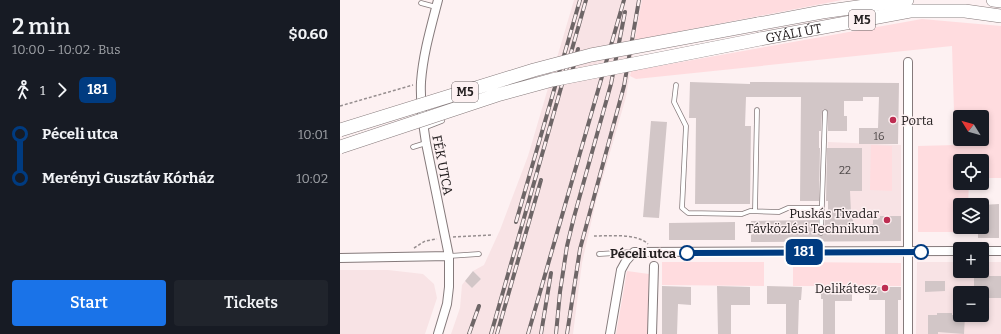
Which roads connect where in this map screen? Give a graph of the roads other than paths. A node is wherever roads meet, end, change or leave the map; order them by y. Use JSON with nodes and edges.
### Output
{"nodes":[{"id":1,"x":907,"y":0,"type":"edge"},
{"id":2,"x":993,"y":0,"type":"edge"},
{"id":3,"x":1001,"y":2,"type":"edge"},
{"id":4,"x":421,"y":3,"type":"dead end"},
{"id":5,"x":437,"y":3,"type":"edge"},
{"id":6,"x":1001,"y":16,"type":"edge"},
{"id":7,"x":908,"y":62,"type":"dead end"},
{"id":8,"x":676,"y":85,"type":"dead end"},
{"id":9,"x":757,"y":110,"type":"dead end"},
{"id":10,"x":825,"y":112,"type":"dead end"},
{"id":11,"x":442,"y":121,"type":"dead end"},
{"id":12,"x":423,"y":128,"type":"junction"},
{"id":13,"x":340,"y":130,"type":"edge"},
{"id":14,"x":426,"y":143,"type":"junction"},
{"id":15,"x":340,"y":147,"type":"edge"},
{"id":16,"x":413,"y":147,"type":"dead end"},
{"id":17,"x":822,"y":208,"type":"junction"},
{"id":18,"x":755,"y":211,"type":"junction"},
{"id":19,"x":821,"y":233,"type":"dead end"},
{"id":20,"x":953,"y":251,"type":"edge"},
{"id":21,"x":989,"y":251,"type":"edge"},
{"id":22,"x":1001,"y":251,"type":"edge"},
{"id":23,"x":634,"y":252,"type":"junction"},
{"id":24,"x":909,"y":252,"type":"junction"},
{"id":25,"x":479,"y":254,"type":"dead end"},
{"id":26,"x":599,"y":254,"type":"dead end"},
{"id":27,"x":449,"y":256,"type":"junction"},
{"id":28,"x":340,"y":258,"type":"edge"},
{"id":29,"x":654,"y":266,"type":"dead end"},
{"id":30,"x":438,"y":334,"type":"edge"},
{"id":31,"x":610,"y":334,"type":"edge"},
{"id":32,"x":652,"y":334,"type":"edge"},
{"id":33,"x":908,"y":334,"type":"edge"}],
"edges":[{"from":1,"to":13,"type":"main road","name":"GYÁLI ÚT","number":"M5","bridge":true},
{"from":2,"to":3,"type":"main road"},
{"from":4,"to":5,"type":"lane"},
{"from":5,"to":12,"type":"street","name":"FÉK UTCA"},
{"from":6,"to":15,"type":"main road","name":"GYÁLI ÚT","number":"M5","bridge":true},
{"from":7,"to":24,"type":"street"},
{"from":8,"to":18,"type":"lane"},
{"from":9,"to":18,"type":"lane"},
{"from":10,"to":17,"type":"lane"},
{"from":11,"to":12,"type":"lane"},
{"from":12,"to":14,"type":"street","name":"FÉK UTCA"},
{"from":14,"to":16,"type":"lane"},
{"from":14,"to":27,"type":"street","name":"FÉK UTCA"},
{"from":17,"to":18,"type":"lane"},
{"from":17,"to":19,"type":"lane"},
{"from":20,"to":24,"type":"street"},
{"from":21,"to":22,"type":"street"},
{"from":23,"to":24,"type":"street"},
{"from":23,"to":26,"type":"lane"},
{"from":23,"to":31,"type":"street"},
{"from":24,"to":33,"type":"street"},
{"from":25,"to":27,"type":"lane"},
{"from":27,"to":28,"type":"street"},
{"from":27,"to":30,"type":"street","name":"FÉK UTCA"},
{"from":29,"to":32,"type":"street"}]}
